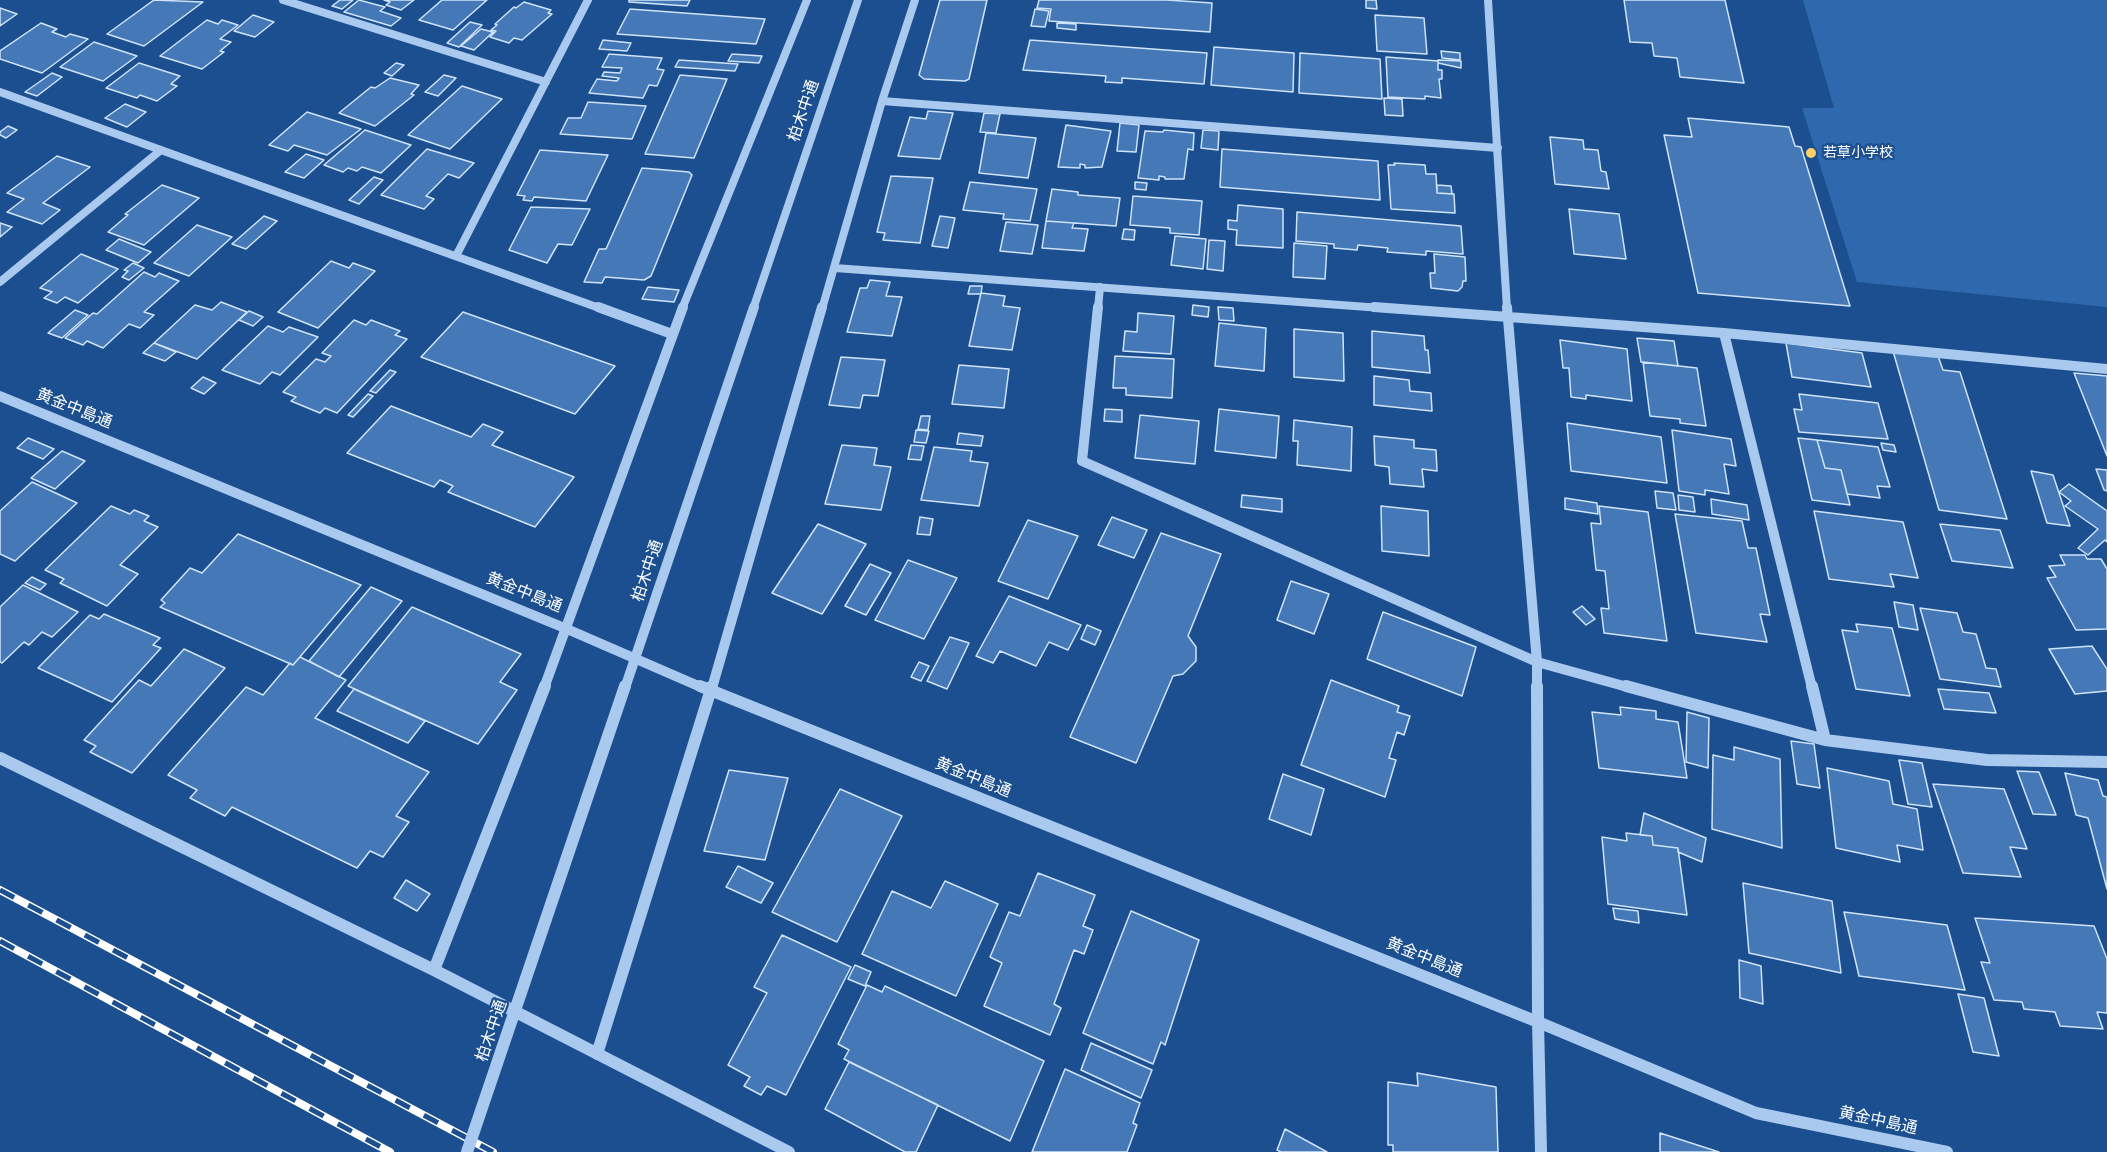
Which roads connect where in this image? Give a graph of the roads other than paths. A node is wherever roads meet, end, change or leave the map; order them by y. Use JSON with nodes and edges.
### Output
{"nodes":[{"id":1,"x":283,"y":0,"type":"edge"},
{"id":2,"x":588,"y":0,"type":"edge"},
{"id":3,"x":807,"y":0,"type":"edge"},
{"id":4,"x":858,"y":0,"type":"edge"},
{"id":5,"x":915,"y":0,"type":"edge"},
{"id":6,"x":1488,"y":0,"type":"edge"},
{"id":7,"x":546,"y":82,"type":"junction"},
{"id":8,"x":0,"y":92,"type":"edge"},
{"id":9,"x":882,"y":101,"type":"junction"},
{"id":10,"x":1498,"y":148,"type":"junction"},
{"id":11,"x":160,"y":150,"type":"junction"},
{"id":12,"x":456,"y":256,"type":"junction"},
{"id":13,"x":835,"y":267,"type":"junction"},
{"id":14,"x":0,"y":282,"type":"edge"},
{"id":15,"x":1100,"y":287,"type":"junction"},
{"id":16,"x":1508,"y":318,"type":"junction"},
{"id":17,"x":1724,"y":333,"type":"junction"},
{"id":18,"x":672,"y":334,"type":"junction"},
{"id":19,"x":2107,"y":369,"type":"edge"},
{"id":20,"x":0,"y":396,"type":"edge"},
{"id":21,"x":567,"y":629,"type":"junction"},
{"id":22,"x":1537,"y":662,"type":"junction"},
{"id":23,"x":711,"y":691,"type":"junction"},
{"id":24,"x":1825,"y":740,"type":"junction"},
{"id":25,"x":0,"y":759,"type":"edge"},
{"id":26,"x":2107,"y":762,"type":"edge"},
{"id":27,"x":434,"y":970,"type":"junction"},
{"id":28,"x":1538,"y":1022,"type":"junction"},
{"id":29,"x":597,"y":1054,"type":"junction"},
{"id":30,"x":467,"y":1152,"type":"edge"},
{"id":31,"x":789,"y":1152,"type":"edge"},
{"id":32,"x":1541,"y":1152,"type":"edge"},
{"id":33,"x":1947,"y":1152,"type":"edge"}],
"edges":[{"from":1,"to":7,"type":"street"},
{"from":2,"to":7,"type":"street"},
{"from":3,"to":18,"type":"street"},
{"from":4,"to":30,"type":"street","name":"柏木中通","bridge":true},
{"from":5,"to":9,"type":"street"},
{"from":6,"to":10,"type":"street"},
{"from":7,"to":12,"type":"street"},
{"from":8,"to":11,"type":"street"},
{"from":9,"to":10,"type":"street"},
{"from":9,"to":13,"type":"street"},
{"from":10,"to":16,"type":"street"},
{"from":11,"to":12,"type":"street"},
{"from":11,"to":14,"type":"street"},
{"from":12,"to":18,"type":"street"},
{"from":13,"to":15,"type":"street"},
{"from":13,"to":23,"type":"street"},
{"from":15,"to":16,"type":"street"},
{"from":15,"to":22,"type":"street"},
{"from":16,"to":17,"type":"street"},
{"from":16,"to":22,"type":"street"},
{"from":17,"to":19,"type":"street"},
{"from":17,"to":24,"type":"street"},
{"from":18,"to":21,"type":"street"},
{"from":20,"to":21,"type":"street","name":"黄金中島通"},
{"from":21,"to":23,"type":"street","name":"黄金中島通"},
{"from":21,"to":27,"type":"street"},
{"from":22,"to":24,"type":"street"},
{"from":22,"to":28,"type":"street"},
{"from":23,"to":28,"type":"street","name":"黄金中島通"},
{"from":23,"to":29,"type":"street"},
{"from":24,"to":26,"type":"street"},
{"from":25,"to":27,"type":"street"},
{"from":27,"to":29,"type":"street"},
{"from":28,"to":32,"type":"street"},
{"from":28,"to":33,"type":"street","name":"黄金中島通"},
{"from":29,"to":31,"type":"street"}]}
